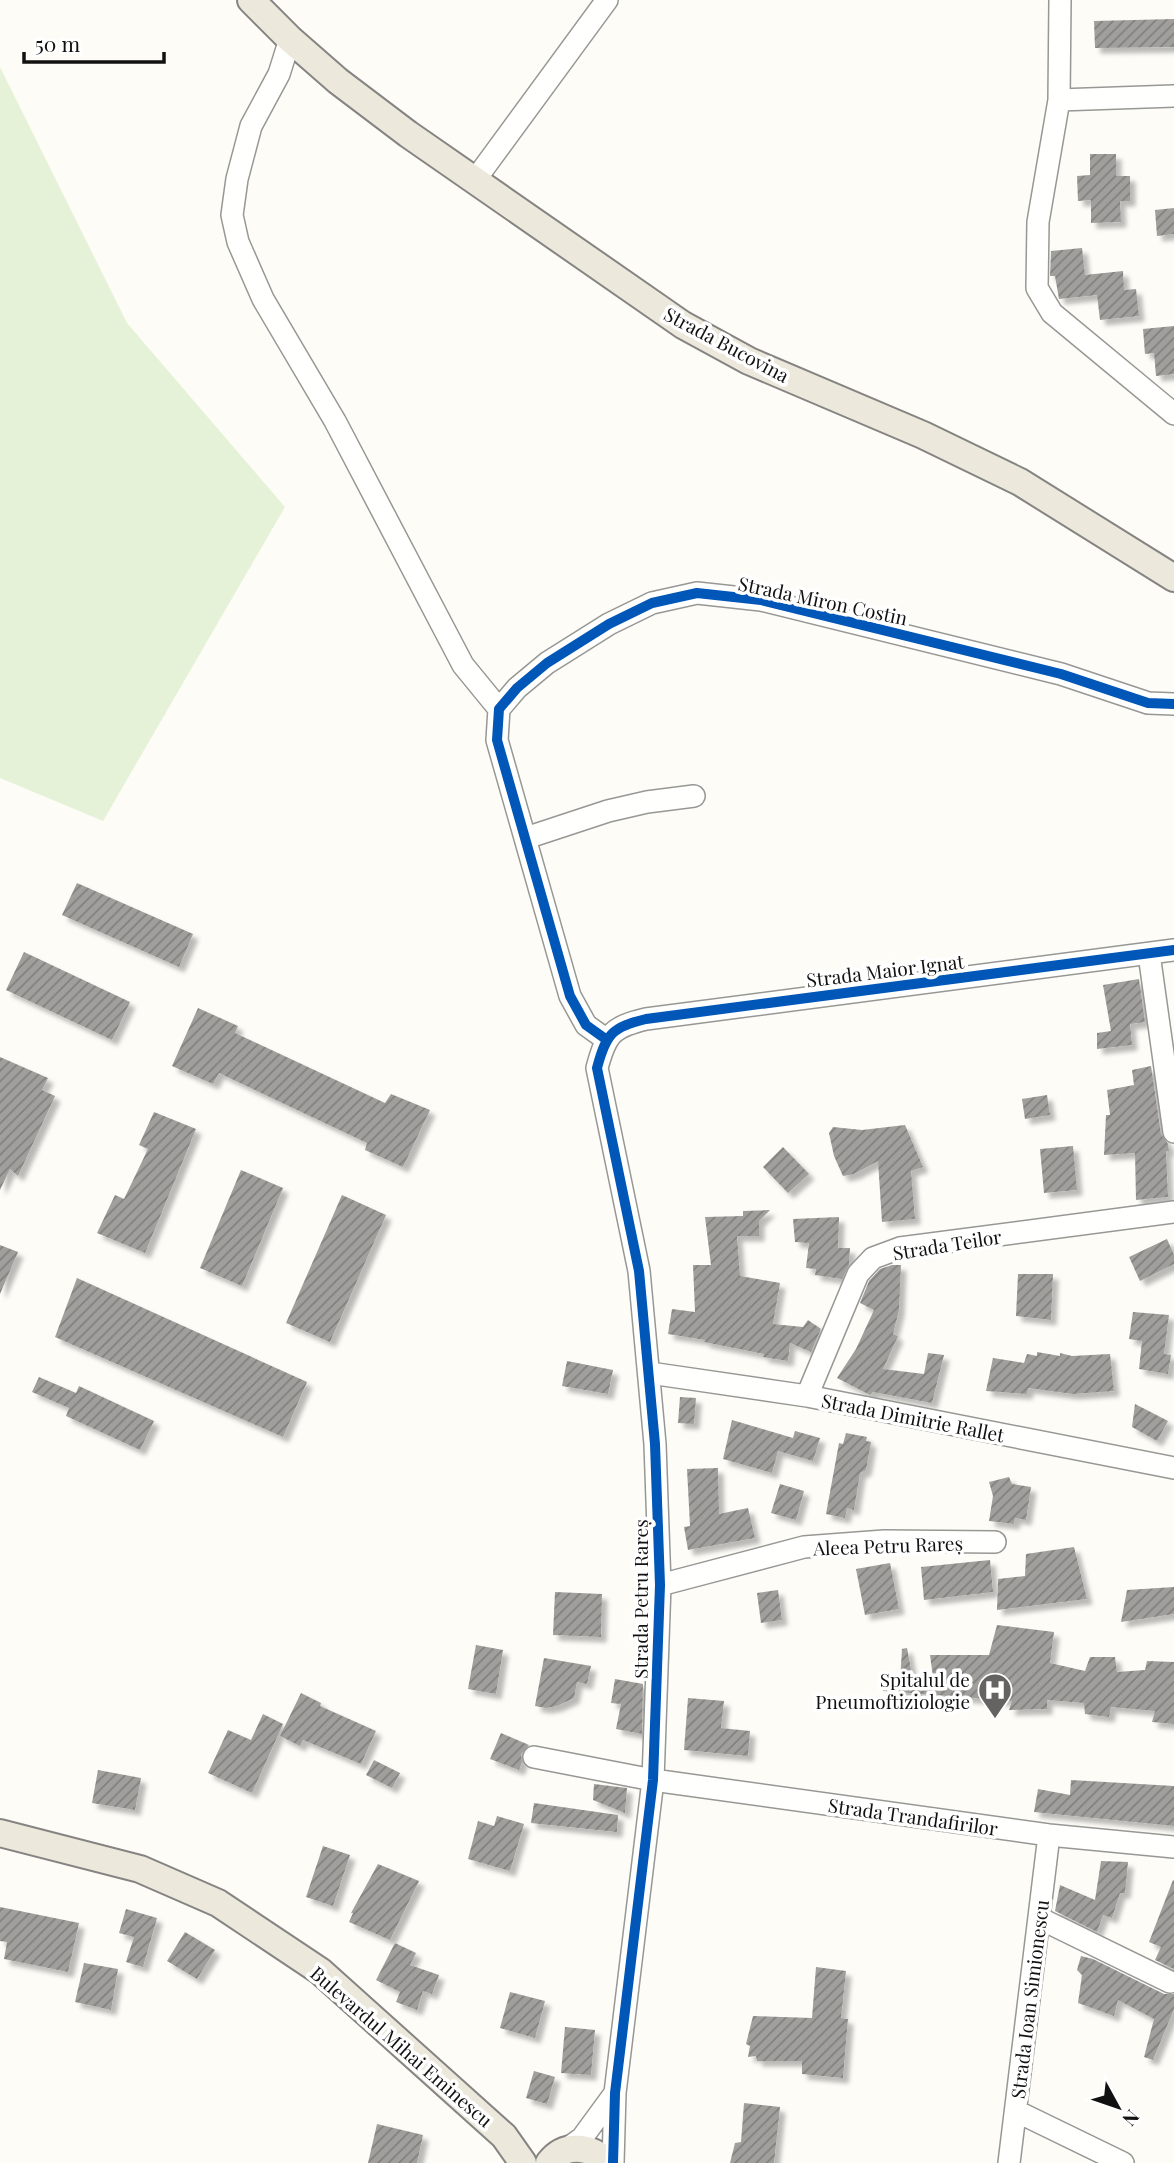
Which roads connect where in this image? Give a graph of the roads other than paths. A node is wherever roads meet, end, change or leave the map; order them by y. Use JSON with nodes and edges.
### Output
{"nodes":[{"id":1,"x":251,"y":0,"type":"edge"},
{"id":2,"x":1060,"y":0,"type":"edge"},
{"id":3,"x":601,"y":4,"type":"edge"},
{"id":4,"x":290,"y":39,"type":"junction"},
{"id":5,"x":1174,"y":96,"type":"edge"},
{"id":6,"x":1059,"y":100,"type":"junction"},
{"id":7,"x":475,"y":180,"type":"junction"},
{"id":8,"x":1174,"y":414,"type":"edge"},
{"id":9,"x":1174,"y":579,"type":"edge"},
{"id":10,"x":1174,"y":704,"type":"edge"},
{"id":11,"x":499,"y":709,"type":"junction"},
{"id":12,"x":694,"y":796,"type":"dead end"},
{"id":13,"x":526,"y":838,"type":"junction"},
{"id":14,"x":1174,"y":950,"type":"edge"},
{"id":15,"x":1149,"y":954,"type":"junction"},
{"id":16,"x":607,"y":1040,"type":"junction"},
{"id":17,"x":1174,"y":1132,"type":"edge"},
{"id":18,"x":1174,"y":1212,"type":"edge"},
{"id":19,"x":650,"y":1373,"type":"junction"},
{"id":20,"x":807,"y":1396,"type":"junction"},
{"id":21,"x":1174,"y":1468,"type":"edge"},
{"id":22,"x":995,"y":1542,"type":"dead end"},
{"id":23,"x":660,"y":1585,"type":"junction"},
{"id":24,"x":534,"y":1757,"type":"dead end"},
{"id":25,"x":653,"y":1780,"type":"junction"},
{"id":26,"x":0,"y":1833,"type":"edge"},
{"id":27,"x":1049,"y":1835,"type":"junction"},
{"id":28,"x":1174,"y":1847,"type":"edge"},
{"id":29,"x":1039,"y":1917,"type":"junction"},
{"id":30,"x":1170,"y":1982,"type":"dead end"},
{"id":31,"x":615,"y":2094,"type":"junction"},
{"id":32,"x":1016,"y":2111,"type":"junction"},
{"id":33,"x":504,"y":2136,"type":"junction"},
{"id":34,"x":559,"y":2155,"type":"edge"},
{"id":35,"x":523,"y":2163,"type":"edge"},
{"id":36,"x":608,"y":2163,"type":"edge"},
{"id":37,"x":613,"y":2163,"type":"edge"},
{"id":38,"x":1009,"y":2163,"type":"edge"},
{"id":39,"x":1123,"y":2163,"type":"edge"}],
"edges":[{"from":1,"to":4,"type":"main road","name":"Strada Bucovina"},
{"from":2,"to":6,"type":"street"},
{"from":3,"to":7,"type":"street"},
{"from":4,"to":7,"type":"main road","name":"Strada Bucovina"},
{"from":4,"to":11,"type":"street"},
{"from":5,"to":6,"type":"street"},
{"from":6,"to":8,"type":"street"},
{"from":7,"to":9,"type":"main road","name":"Strada Bucovina"},
{"from":10,"to":11,"type":"street","name":"Strada Miron Costin"},
{"from":11,"to":13,"type":"street"},
{"from":12,"to":13,"type":"street"},
{"from":13,"to":16,"type":"street"},
{"from":14,"to":15,"type":"street","name":"Strada Maior Ignat"},
{"from":15,"to":16,"type":"street","name":"Strada Maior Ignat"},
{"from":15,"to":17,"type":"street"},
{"from":16,"to":19,"type":"street","name":"Strada Petru Rareș"},
{"from":18,"to":20,"type":"street","name":"Strada Teilor"},
{"from":19,"to":20,"type":"street","name":"Strada Dimitrie Rallet"},
{"from":19,"to":23,"type":"street","name":"Strada Petru Rareș"},
{"from":20,"to":21,"type":"street","name":"Strada Dimitrie Rallet"},
{"from":22,"to":23,"type":"street","name":"Aleea Petru Rareș"},
{"from":23,"to":25,"type":"street","name":"Strada Petru Rareș"},
{"from":24,"to":25,"type":"street","name":"Strada Trandafirilor"},
{"from":25,"to":27,"type":"street","name":"Strada Trandafirilor"},
{"from":25,"to":31,"type":"street","name":"Strada Petru Rareș"},
{"from":26,"to":33,"type":"main road","name":"Bulevardul Mihai Eminescu"},
{"from":27,"to":28,"type":"street","name":"Strada Trandafirilor"},
{"from":27,"to":29,"type":"street","name":"Strada Ioan Simionescu"},
{"from":29,"to":30,"type":"street"},
{"from":29,"to":32,"type":"street","name":"Strada Ioan Simionescu"},
{"from":31,"to":34,"type":"street"},
{"from":31,"to":37,"type":"street","name":"Strada Petru Rareș"},
{"from":32,"to":38,"type":"street","name":"Strada Ioan Simionescu"},
{"from":32,"to":39,"type":"street"},
{"from":33,"to":34,"type":"main road"},
{"from":33,"to":35,"type":"main road","name":"Bulevardul Mihai Eminescu"},
{"from":34,"to":36,"type":"main road"}]}
